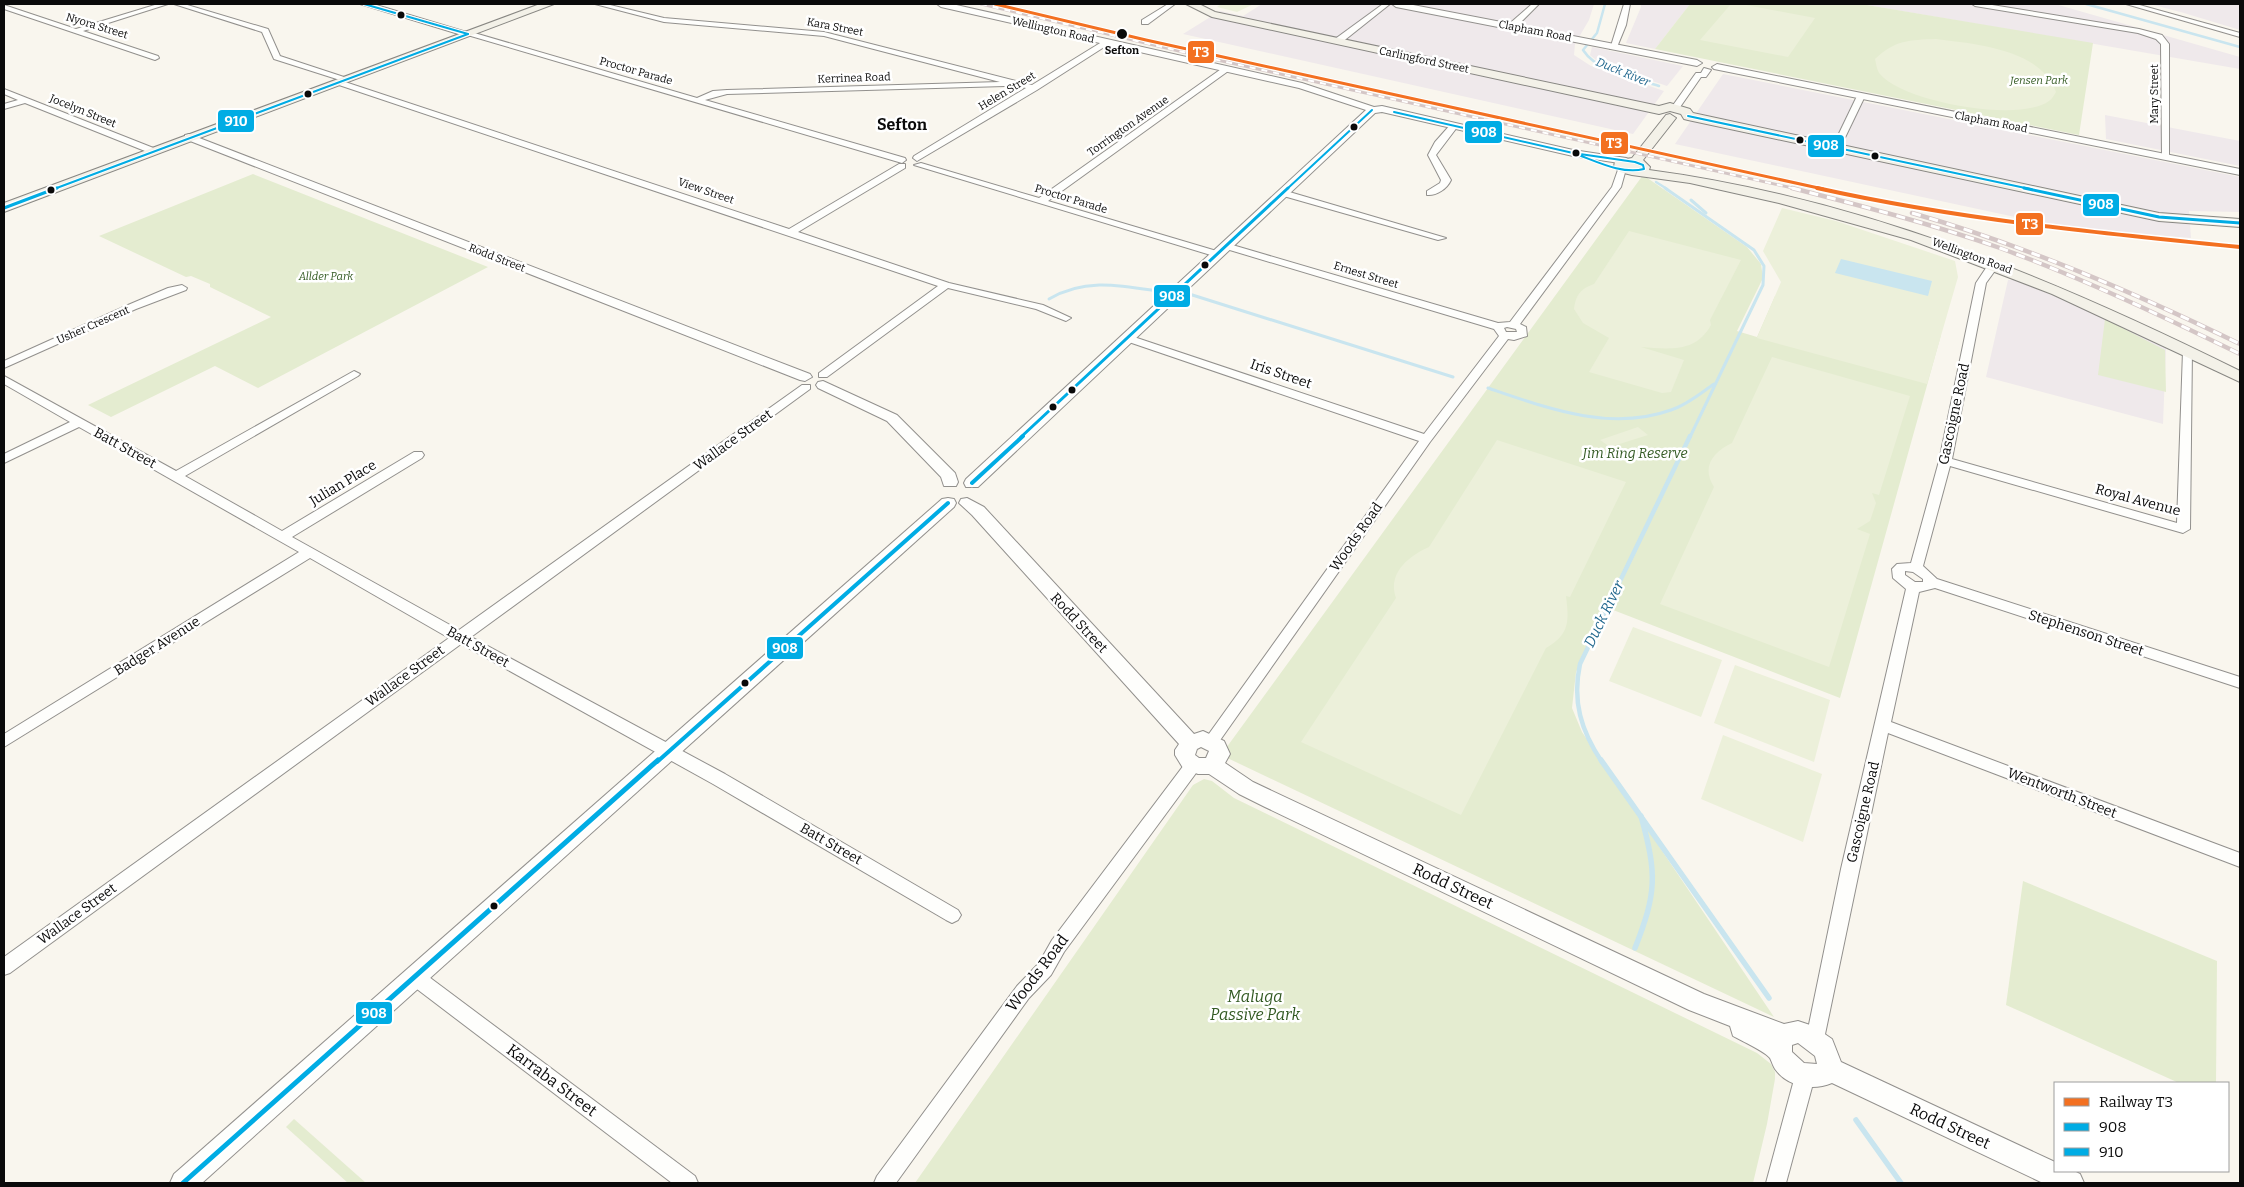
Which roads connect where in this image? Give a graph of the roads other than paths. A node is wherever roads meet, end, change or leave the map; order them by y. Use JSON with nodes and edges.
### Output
{"nodes":[{"id":1,"x":165,"y":4,"type":"edge"},
{"id":2,"x":177,"y":4,"type":"edge"},
{"id":3,"x":364,"y":4,"type":"edge"},
{"id":4,"x":546,"y":4,"type":"edge"},
{"id":5,"x":598,"y":4,"type":"edge"},
{"id":6,"x":941,"y":4,"type":"edge"},
{"id":7,"x":1172,"y":4,"type":"edge"},
{"id":8,"x":1191,"y":4,"type":"edge"},
{"id":9,"x":1387,"y":4,"type":"edge"},
{"id":10,"x":1396,"y":4,"type":"edge"},
{"id":11,"x":1536,"y":4,"type":"edge"},
{"id":12,"x":1627,"y":4,"type":"edge"},
{"id":13,"x":1975,"y":4,"type":"edge"},
{"id":14,"x":2129,"y":4,"type":"edge"},
{"id":15,"x":4,"y":7,"type":"edge"},
{"id":16,"x":1146,"y":22,"type":"dead end"},
{"id":17,"x":1511,"y":26,"type":"junction"},
{"id":18,"x":77,"y":31,"type":"junction"},
{"id":19,"x":468,"y":34,"type":"junction"},
{"id":20,"x":2240,"y":35,"type":"edge"},
{"id":21,"x":1338,"y":41,"type":"junction"},
{"id":22,"x":1108,"y":42,"type":"junction"},
{"id":23,"x":1613,"y":47,"type":"junction"},
{"id":24,"x":155,"y":58,"type":"dead end"},
{"id":25,"x":1704,"y":68,"type":"junction"},
{"id":26,"x":1227,"y":69,"type":"junction"},
{"id":27,"x":343,"y":81,"type":"junction"},
{"id":28,"x":1011,"y":81,"type":"junction"},
{"id":29,"x":1034,"y":88,"type":"junction"},
{"id":30,"x":4,"y":91,"type":"edge"},
{"id":31,"x":1861,"y":96,"type":"junction"},
{"id":32,"x":25,"y":100,"type":"junction"},
{"id":33,"x":697,"y":101,"type":"junction"},
{"id":34,"x":4,"y":107,"type":"edge"},
{"id":35,"x":1374,"y":109,"type":"junction"},
{"id":36,"x":1673,"y":113,"type":"junction"},
{"id":37,"x":1454,"y":126,"type":"junction"},
{"id":38,"x":189,"y":138,"type":"junction"},
{"id":39,"x":1836,"y":148,"type":"junction"},
{"id":40,"x":153,"y":151,"type":"junction"},
{"id":41,"x":2166,"y":157,"type":"junction"},
{"id":42,"x":918,"y":162,"type":"junction"},
{"id":43,"x":902,"y":163,"type":"junction"},
{"id":44,"x":1632,"y":167,"type":"junction"},
{"id":45,"x":2240,"y":172,"type":"edge"},
{"id":46,"x":1616,"y":187,"type":"junction"},
{"id":47,"x":1430,"y":193,"type":"dead end"},
{"id":48,"x":1283,"y":194,"type":"junction"},
{"id":49,"x":1041,"y":201,"type":"junction"},
{"id":50,"x":4,"y":208,"type":"edge"},
{"id":51,"x":2240,"y":223,"type":"edge"},
{"id":52,"x":790,"y":233,"type":"junction"},
{"id":53,"x":1441,"y":238,"type":"dead end"},
{"id":54,"x":1222,"y":250,"type":"junction"},
{"id":55,"x":1998,"y":265,"type":"junction"},
{"id":56,"x":946,"y":285,"type":"junction"},
{"id":57,"x":182,"y":288,"type":"dead end"},
{"id":58,"x":1066,"y":318,"type":"dead end"},
{"id":59,"x":1502,"y":332,"type":"junction"},
{"id":60,"x":1127,"y":338,"type":"junction"},
{"id":61,"x":2188,"y":351,"type":"junction"},
{"id":62,"x":4,"y":365,"type":"edge"},
{"id":63,"x":354,"y":374,"type":"dead end"},
{"id":64,"x":2240,"y":377,"type":"edge"},
{"id":65,"x":4,"y":379,"type":"edge"},
{"id":66,"x":823,"y":380,"type":"junction"},
{"id":67,"x":806,"y":382,"type":"junction"},
{"id":68,"x":80,"y":422,"type":"junction"},
{"id":69,"x":1426,"y":439,"type":"junction"},
{"id":70,"x":418,"y":455,"type":"dead end"},
{"id":71,"x":4,"y":459,"type":"edge"},
{"id":72,"x":1945,"y":461,"type":"junction"},
{"id":73,"x":176,"y":476,"type":"junction"},
{"id":74,"x":950,"y":482,"type":"junction"},
{"id":75,"x":972,"y":483,"type":"junction"},
{"id":76,"x":958,"y":503,"type":"junction"},
{"id":77,"x":284,"y":536,"type":"junction"},
{"id":78,"x":310,"y":552,"type":"junction"},
{"id":79,"x":1916,"y":568,"type":"junction"},
{"id":80,"x":1931,"y":582,"type":"junction"},
{"id":81,"x":1913,"y":586,"type":"junction"},
{"id":82,"x":459,"y":637,"type":"junction"},
{"id":83,"x":2240,"y":683,"type":"edge"},
{"id":84,"x":1884,"y":725,"type":"junction"},
{"id":85,"x":4,"y":741,"type":"edge"},
{"id":86,"x":1190,"y":742,"type":"junction"},
{"id":87,"x":1211,"y":742,"type":"junction"},
{"id":88,"x":668,"y":751,"type":"junction"},
{"id":89,"x":1202,"y":765,"type":"junction"},
{"id":90,"x":2240,"y":860,"type":"edge"},
{"id":91,"x":952,"y":915,"type":"dead end"},
{"id":92,"x":4,"y":967,"type":"edge"},
{"id":93,"x":415,"y":977,"type":"junction"},
{"id":94,"x":1814,"y":1039,"type":"junction"},
{"id":95,"x":1781,"y":1043,"type":"junction"},
{"id":96,"x":1829,"y":1068,"type":"junction"},
{"id":97,"x":1804,"y":1076,"type":"junction"},
{"id":98,"x":183,"y":1183,"type":"edge"},
{"id":99,"x":688,"y":1183,"type":"edge"},
{"id":100,"x":884,"y":1183,"type":"edge"},
{"id":101,"x":1776,"y":1183,"type":"edge"},
{"id":102,"x":2071,"y":1183,"type":"edge"}],
"edges":[{"from":1,"to":18,"type":"street"},
{"from":2,"to":27,"type":"street","name":"View Street"},
{"from":3,"to":19,"type":"street","name":"Proctor Parade"},
{"from":4,"to":19,"type":"main road"},
{"from":5,"to":28,"type":"street","name":"Kara Street"},
{"from":6,"to":22,"type":"street","name":"Wellington Road"},
{"from":7,"to":16,"type":"street"},
{"from":8,"to":21,"type":"main road","name":"Carlingford Street"},
{"from":9,"to":21,"type":"street"},
{"from":10,"to":17,"type":"street","name":"Clapham Road"},
{"from":11,"to":17,"type":"street"},
{"from":12,"to":23,"type":"street"},
{"from":13,"to":41,"type":"street","name":"Mary Street"},
{"from":14,"to":20,"type":"street"},
{"from":15,"to":18,"type":"street","name":"Nyora Street"},
{"from":17,"to":23,"type":"street","name":"Clapham Road"},
{"from":18,"to":24,"type":"street","name":"Nyora Street"},
{"from":19,"to":27,"type":"main road"},
{"from":19,"to":33,"type":"street","name":"Proctor Parade"},
{"from":21,"to":36,"type":"main road","name":"Carlingford Street"},
{"from":22,"to":26,"type":"street","name":"Wellington Road"},
{"from":22,"to":29,"type":"street","name":"Helen Street"},
{"from":23,"to":25,"type":"street","name":"Clapham Road"},
{"from":25,"to":31,"type":"street","name":"Clapham Road"},
{"from":25,"to":36,"type":"street"},
{"from":26,"to":35,"type":"street","name":"Wellington Road"},
{"from":26,"to":49,"type":"street","name":"Torrington Avenue"},
{"from":27,"to":38,"type":"main road"},
{"from":27,"to":52,"type":"street","name":"View Street"},
{"from":28,"to":29,"type":"street","name":"Kara Street"},
{"from":28,"to":33,"type":"street","name":"Kerrinea Road"},
{"from":29,"to":42,"type":"street","name":"Helen Street"},
{"from":30,"to":32,"type":"street","name":"Jocelyn Street"},
{"from":31,"to":39,"type":"street"},
{"from":31,"to":41,"type":"street","name":"Clapham Road"},
{"from":32,"to":34,"type":"street"},
{"from":32,"to":40,"type":"street","name":"Jocelyn Street"},
{"from":33,"to":43,"type":"street","name":"Proctor Parade"},
{"from":35,"to":37,"type":"street","name":"Wellington Road"},
{"from":35,"to":48,"type":"street"},
{"from":36,"to":39,"type":"main road"},
{"from":36,"to":44,"type":"main road"},
{"from":37,"to":44,"type":"street","name":"Wellington Road"},
{"from":37,"to":47,"type":"street"},
{"from":38,"to":40,"type":"main road"},
{"from":38,"to":67,"type":"street","name":"Rodd Street"},
{"from":39,"to":51,"type":"main road"},
{"from":40,"to":50,"type":"main road"},
{"from":41,"to":45,"type":"street","name":"Clapham Road"},
{"from":42,"to":43,"type":"street"},
{"from":42,"to":49,"type":"street","name":"Proctor Parade"},
{"from":43,"to":52,"type":"street"},
{"from":44,"to":46,"type":"street"},
{"from":44,"to":46,"type":"street"},
{"from":44,"to":55,"type":"main road","name":"Wellington Road"},
{"from":46,"to":59,"type":"street"},
{"from":48,"to":53,"type":"street"},
{"from":48,"to":54,"type":"street"},
{"from":49,"to":54,"type":"street","name":"Proctor Parade"},
{"from":52,"to":56,"type":"street","name":"View Street"},
{"from":54,"to":59,"type":"street","name":"Ernest Street"},
{"from":54,"to":60,"type":"street"},
{"from":55,"to":61,"type":"main road","name":"Wellington Road"},
{"from":55,"to":72,"type":"street","name":"Gascoigne Road"},
{"from":56,"to":58,"type":"street","name":"View Street"},
{"from":56,"to":66,"type":"street"},
{"from":57,"to":62,"type":"street","name":"Usher Crescent"},
{"from":59,"to":69,"type":"street","name":"Woods Road"},
{"from":60,"to":69,"type":"street","name":"Iris Street"},
{"from":60,"to":75,"type":"street"},
{"from":61,"to":64,"type":"main road","name":"Wellington Road"},
{"from":61,"to":72,"type":"street","name":"Royal Avenue"},
{"from":63,"to":73,"type":"street"},
{"from":65,"to":68,"type":"street","name":"Batt Street"},
{"from":66,"to":67,"type":"street"},
{"from":66,"to":74,"type":"street"},
{"from":67,"to":82,"type":"street","name":"Wallace Street"},
{"from":68,"to":71,"type":"street"},
{"from":68,"to":73,"type":"street","name":"Batt Street"},
{"from":69,"to":87,"type":"street","name":"Woods Road"},
{"from":70,"to":77,"type":"street","name":"Julian Place"},
{"from":72,"to":79,"type":"street","name":"Gascoigne Road"},
{"from":73,"to":77,"type":"street","name":"Batt Street"},
{"from":74,"to":75,"type":"street"},
{"from":74,"to":76,"type":"street"},
{"from":75,"to":76,"type":"street"},
{"from":76,"to":86,"type":"street","name":"Rodd Street"},
{"from":76,"to":88,"type":"street"},
{"from":77,"to":78,"type":"street","name":"Batt Street"},
{"from":78,"to":82,"type":"street","name":"Batt Street"},
{"from":78,"to":85,"type":"street","name":"Badger Avenue"},
{"from":79,"to":80,"type":"street"},
{"from":79,"to":81,"type":"street"},
{"from":80,"to":81,"type":"street"},
{"from":80,"to":83,"type":"street","name":"Stephenson Street"},
{"from":81,"to":84,"type":"street","name":"Gascoigne Road"},
{"from":82,"to":88,"type":"street","name":"Batt Street"},
{"from":82,"to":92,"type":"street","name":"Wallace Street"},
{"from":84,"to":90,"type":"street","name":"Wentworth Street"},
{"from":84,"to":94,"type":"street","name":"Gascoigne Road"},
{"from":86,"to":87,"type":"street"},
{"from":86,"to":89,"type":"street"},
{"from":87,"to":89,"type":"street"},
{"from":88,"to":91,"type":"street","name":"Batt Street"},
{"from":88,"to":93,"type":"street"},
{"from":89,"to":95,"type":"street","name":"Rodd Street"},
{"from":89,"to":100,"type":"street","name":"Woods Road"},
{"from":93,"to":98,"type":"street"},
{"from":93,"to":99,"type":"street","name":"Karraba Street"},
{"from":94,"to":95,"type":"street"},
{"from":94,"to":96,"type":"street"},
{"from":95,"to":97,"type":"street"},
{"from":96,"to":97,"type":"street"},
{"from":96,"to":102,"type":"street","name":"Rodd Street"},
{"from":97,"to":101,"type":"street"}]}
